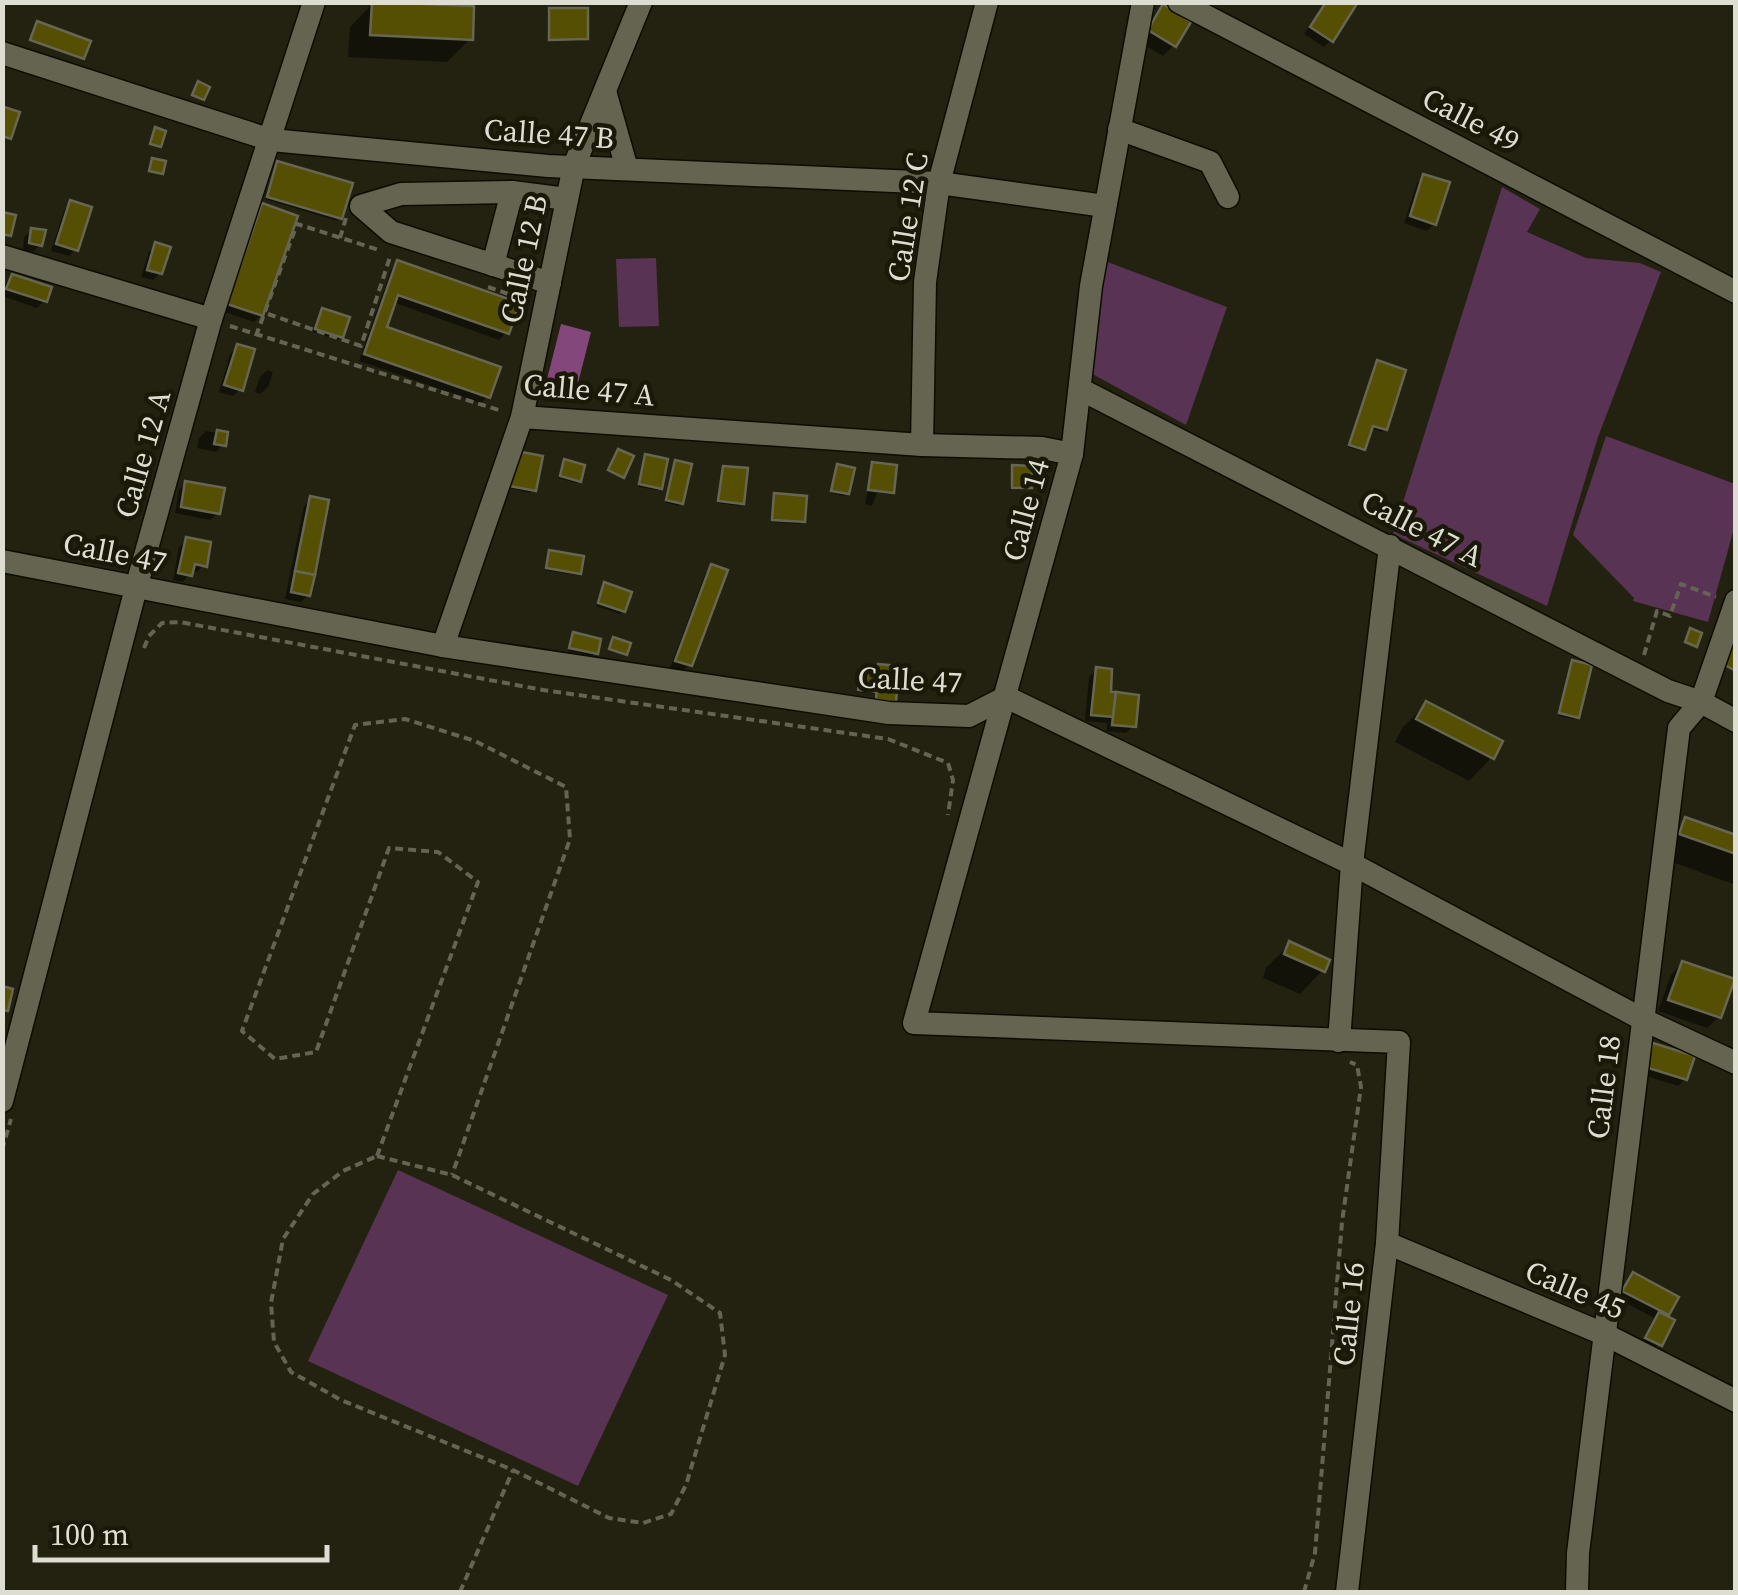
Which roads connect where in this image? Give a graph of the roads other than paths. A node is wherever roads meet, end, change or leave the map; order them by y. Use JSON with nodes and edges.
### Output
{"nodes":[{"id":1,"x":314,"y":2,"type":"edge"},
{"id":2,"x":641,"y":2,"type":"edge"},
{"id":3,"x":987,"y":2,"type":"edge"},
{"id":4,"x":1143,"y":2,"type":"edge"},
{"id":5,"x":1179,"y":2,"type":"edge"},
{"id":6,"x":2,"y":52,"type":"edge"},
{"id":7,"x":604,"y":90,"type":"junction"},
{"id":8,"x":1119,"y":129,"type":"junction"},
{"id":9,"x":271,"y":140,"type":"junction"},
{"id":10,"x":574,"y":166,"type":"junction"},
{"id":11,"x":627,"y":169,"type":"junction"},
{"id":12,"x":938,"y":183,"type":"junction"},
{"id":13,"x":512,"y":192,"type":"junction"},
{"id":14,"x":1228,"y":197,"type":"dead end"},
{"id":15,"x":567,"y":200,"type":"junction"},
{"id":16,"x":1105,"y":206,"type":"junction"},
{"id":17,"x":2,"y":256,"type":"edge"},
{"id":18,"x":493,"y":265,"type":"junction"},
{"id":19,"x":550,"y":283,"type":"junction"},
{"id":20,"x":1736,"y":292,"type":"edge"},
{"id":21,"x":212,"y":319,"type":"junction"},
{"id":22,"x":1080,"y":389,"type":"junction"},
{"id":23,"x":522,"y":418,"type":"junction"},
{"id":24,"x":922,"y":445,"type":"junction"},
{"id":25,"x":1072,"y":454,"type":"junction"},
{"id":26,"x":1390,"y":546,"type":"junction"},
{"id":27,"x":2,"y":561,"type":"edge"},
{"id":28,"x":136,"y":588,"type":"junction"},
{"id":29,"x":1735,"y":602,"type":"edge"},
{"id":30,"x":443,"y":646,"type":"junction"},
{"id":31,"x":1701,"y":702,"type":"junction"},
{"id":32,"x":1003,"y":708,"type":"junction"},
{"id":33,"x":1736,"y":721,"type":"edge"},
{"id":34,"x":1352,"y":864,"type":"junction"},
{"id":35,"x":1642,"y":1019,"type":"junction"},
{"id":36,"x":1341,"y":1050,"type":"junction"},
{"id":37,"x":1736,"y":1063,"type":"edge"},
{"id":38,"x":8,"y":1107,"type":"edge"},
{"id":39,"x":1387,"y":1243,"type":"junction"},
{"id":40,"x":1606,"y":1335,"type":"junction"},
{"id":41,"x":1736,"y":1401,"type":"edge"},
{"id":42,"x":1348,"y":1592,"type":"edge"},
{"id":43,"x":1577,"y":1592,"type":"edge"}],
"edges":[{"from":1,"to":9,"type":"street","name":"Calle 12 A"},
{"from":2,"to":7,"type":"street","name":"Calle 12 B"},
{"from":3,"to":12,"type":"street","name":"Calle 12 C"},
{"from":4,"to":8,"type":"street","name":"Calle 14"},
{"from":5,"to":20,"type":"street","name":"Calle 49"},
{"from":6,"to":9,"type":"street","name":"Calle 47 B"},
{"from":7,"to":10,"type":"street","name":"Calle 12 B"},
{"from":7,"to":11,"type":"street"},
{"from":8,"to":14,"type":"street"},
{"from":8,"to":16,"type":"street","name":"Calle 14"},
{"from":9,"to":10,"type":"street","name":"Calle 47 B"},
{"from":9,"to":21,"type":"street","name":"Calle 12 A"},
{"from":10,"to":11,"type":"street","name":"Calle 47 B"},
{"from":10,"to":15,"type":"street","name":"Calle 12 B"},
{"from":11,"to":12,"type":"street","name":"Calle 47 B"},
{"from":12,"to":16,"type":"street","name":"Calle 47 B"},
{"from":12,"to":24,"type":"street","name":"Calle 12 C"},
{"from":13,"to":15,"type":"street"},
{"from":13,"to":18,"type":"street"},
{"from":13,"to":18,"type":"street"},
{"from":15,"to":19,"type":"street","name":"Calle 12 B"},
{"from":16,"to":22,"type":"street","name":"Calle 14"},
{"from":17,"to":21,"type":"street"},
{"from":18,"to":19,"type":"street"},
{"from":19,"to":23,"type":"street","name":"Calle 12 B"},
{"from":21,"to":28,"type":"street","name":"Calle 12 A"},
{"from":22,"to":25,"type":"street","name":"Calle 14"},
{"from":22,"to":26,"type":"street","name":"Calle 47 A"},
{"from":23,"to":24,"type":"street","name":"Calle 47 A"},
{"from":23,"to":30,"type":"street","name":"Calle 12 B"},
{"from":24,"to":25,"type":"street","name":"Calle 47 A"},
{"from":25,"to":32,"type":"street","name":"Calle 14"},
{"from":26,"to":31,"type":"street","name":"Calle 47 A"},
{"from":26,"to":34,"type":"street"},
{"from":27,"to":28,"type":"street","name":"Calle 47"},
{"from":28,"to":30,"type":"street","name":"Calle 47"},
{"from":28,"to":38,"type":"street","name":"Calle 12 A"},
{"from":29,"to":31,"type":"street","name":"Calle 18"},
{"from":30,"to":32,"type":"street","name":"Calle 47"},
{"from":31,"to":33,"type":"street","name":"Calle 47 A"},
{"from":31,"to":35,"type":"street","name":"Calle 18"},
{"from":32,"to":34,"type":"street","name":"Calle 47"},
{"from":32,"to":36,"type":"street","name":"Calle 14"},
{"from":34,"to":35,"type":"street","name":"Calle 47"},
{"from":34,"to":36,"type":"street"},
{"from":35,"to":37,"type":"street","name":"Calle 47"},
{"from":35,"to":40,"type":"street","name":"Calle 18"},
{"from":36,"to":39,"type":"street","name":"Calle 16"},
{"from":39,"to":40,"type":"street","name":"Calle 45"},
{"from":39,"to":42,"type":"street","name":"Calle 16"},
{"from":40,"to":41,"type":"street","name":"Calle 45"},
{"from":40,"to":43,"type":"street","name":"Calle 18"}]}
